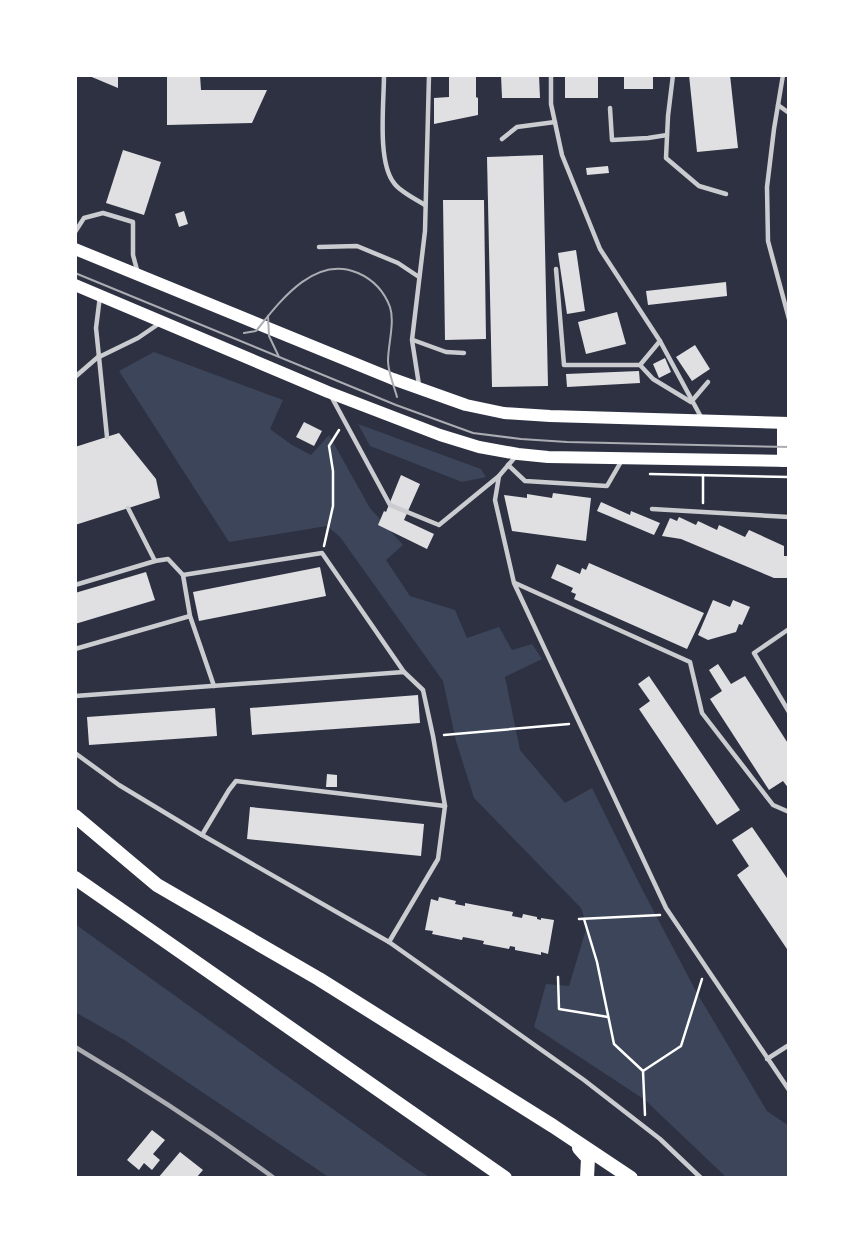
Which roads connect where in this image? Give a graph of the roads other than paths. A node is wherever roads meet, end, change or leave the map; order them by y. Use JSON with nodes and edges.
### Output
{"nodes":[{"id":1,"x":384,"y":75,"type":"edge"},
{"id":2,"x":429,"y":75,"type":"edge"},
{"id":3,"x":551,"y":75,"type":"edge"},
{"id":4,"x":673,"y":75,"type":"edge"},
{"id":5,"x":783,"y":75,"type":"edge"},
{"id":6,"x":778,"y":105,"type":"junction"},
{"id":7,"x":610,"y":108,"type":"dead end"},
{"id":8,"x":789,"y":113,"type":"edge"},
{"id":9,"x":555,"y":122,"type":"junction"},
{"id":10,"x":667,"y":135,"type":"junction"},
{"id":11,"x":502,"y":138,"type":"dead end"},
{"id":12,"x":726,"y":194,"type":"dead end"},
{"id":13,"x":425,"y":205,"type":"junction"},
{"id":14,"x":75,"y":232,"type":"edge"},
{"id":15,"x":319,"y":247,"type":"dead end"},
{"id":16,"x":75,"y":249,"type":"edge"},
{"id":17,"x":556,"y":269,"type":"dead end"},
{"id":18,"x":138,"y":274,"type":"junction"},
{"id":19,"x":419,"y":277,"type":"junction"},
{"id":20,"x":75,"y":285,"type":"edge"},
{"id":21,"x":100,"y":295,"type":"junction"},
{"id":22,"x":789,"y":319,"type":"edge"},
{"id":23,"x":162,"y":322,"type":"junction"},
{"id":24,"x":412,"y":340,"type":"junction"},
{"id":25,"x":660,"y":341,"type":"junction"},
{"id":26,"x":464,"y":354,"type":"dead end"},
{"id":27,"x":99,"y":357,"type":"junction"},
{"id":28,"x":640,"y":365,"type":"junction"},
{"id":29,"x":75,"y":377,"type":"edge"},
{"id":30,"x":708,"y":382,"type":"dead end"},
{"id":31,"x":420,"y":390,"type":"junction"},
{"id":32,"x":328,"y":392,"type":"junction"},
{"id":33,"x":691,"y":402,"type":"junction"},
{"id":34,"x":703,"y":421,"type":"junction"},
{"id":35,"x":786,"y":423,"type":"edge"},
{"id":36,"x":107,"y":437,"type":"dead end"},
{"id":37,"x":518,"y":454,"type":"junction"},
{"id":38,"x":623,"y":459,"type":"junction"},
{"id":39,"x":787,"y":464,"type":"edge"},
{"id":40,"x":508,"y":465,"type":"junction"},
{"id":41,"x":499,"y":476,"type":"junction"},
{"id":42,"x":128,"y":508,"type":"dead end"},
{"id":43,"x":652,"y":509,"type":"dead end"},
{"id":44,"x":789,"y":517,"type":"edge"},
{"id":45,"x":155,"y":561,"type":"junction"},
{"id":46,"x":183,"y":576,"type":"junction"},
{"id":47,"x":514,"y":583,"type":"junction"},
{"id":48,"x":75,"y":585,"type":"edge"},
{"id":49,"x":190,"y":616,"type":"junction"},
{"id":50,"x":789,"y":629,"type":"edge"},
{"id":51,"x":75,"y":649,"type":"edge"},
{"id":52,"x":404,"y":672,"type":"junction"},
{"id":53,"x":214,"y":686,"type":"junction"},
{"id":54,"x":75,"y":696,"type":"edge"},
{"id":55,"x":789,"y":712,"type":"edge"},
{"id":56,"x":75,"y":753,"type":"edge"},
{"id":57,"x":445,"y":806,"type":"junction"},
{"id":58,"x":789,"y":812,"type":"edge"},
{"id":59,"x":75,"y":816,"type":"edge"},
{"id":60,"x":202,"y":835,"type":"junction"},
{"id":61,"x":75,"y":878,"type":"edge"},
{"id":62,"x":389,"y":942,"type":"junction"},
{"id":63,"x":789,"y":1045,"type":"edge"},
{"id":64,"x":767,"y":1059,"type":"junction"},
{"id":65,"x":789,"y":1090,"type":"edge"},
{"id":66,"x":569,"y":1137,"type":"junction"},
{"id":67,"x":505,"y":1178,"type":"edge"},
{"id":68,"x":587,"y":1178,"type":"edge"},
{"id":69,"x":631,"y":1178,"type":"edge"},
{"id":70,"x":701,"y":1178,"type":"edge"}],
"edges":[{"from":1,"to":13,"type":"lane"},
{"from":2,"to":13,"type":"lane"},
{"from":3,"to":9,"type":"lane"},
{"from":4,"to":10,"type":"lane"},
{"from":5,"to":6,"type":"lane"},
{"from":6,"to":8,"type":"lane"},
{"from":6,"to":22,"type":"lane"},
{"from":7,"to":10,"type":"lane"},
{"from":9,"to":11,"type":"lane"},
{"from":9,"to":25,"type":"lane"},
{"from":10,"to":12,"type":"lane"},
{"from":13,"to":19,"type":"lane"},
{"from":14,"to":18,"type":"lane"},
{"from":15,"to":19,"type":"lane"},
{"from":16,"to":18,"type":"main road"},
{"from":17,"to":28,"type":"lane"},
{"from":18,"to":31,"type":"main road"},
{"from":19,"to":24,"type":"lane"},
{"from":20,"to":21,"type":"main road"},
{"from":21,"to":23,"type":"main road"},
{"from":21,"to":27,"type":"lane"},
{"from":23,"to":27,"type":"lane"},
{"from":23,"to":32,"type":"main road"},
{"from":24,"to":26,"type":"lane"},
{"from":24,"to":31,"type":"lane"},
{"from":25,"to":28,"type":"lane"},
{"from":25,"to":33,"type":"lane"},
{"from":27,"to":29,"type":"lane"},
{"from":27,"to":36,"type":"lane"},
{"from":28,"to":33,"type":"lane"},
{"from":30,"to":33,"type":"lane"},
{"from":31,"to":34,"type":"main road"},
{"from":32,"to":37,"type":"main road"},
{"from":32,"to":41,"type":"lane"},
{"from":33,"to":34,"type":"lane"},
{"from":34,"to":35,"type":"main road"},
{"from":35,"to":39,"type":"main road"},
{"from":37,"to":38,"type":"main road"},
{"from":37,"to":40,"type":"lane"},
{"from":38,"to":39,"type":"main road"},
{"from":38,"to":40,"type":"lane"},
{"from":40,"to":41,"type":"lane"},
{"from":41,"to":47,"type":"lane"},
{"from":42,"to":45,"type":"lane"},
{"from":43,"to":44,"type":"lane"},
{"from":45,"to":46,"type":"lane"},
{"from":45,"to":48,"type":"lane"},
{"from":46,"to":49,"type":"lane"},
{"from":46,"to":52,"type":"lane"},
{"from":47,"to":58,"type":"lane"},
{"from":47,"to":64,"type":"lane"},
{"from":49,"to":51,"type":"lane"},
{"from":49,"to":53,"type":"lane"},
{"from":50,"to":55,"type":"lane"},
{"from":52,"to":53,"type":"lane"},
{"from":52,"to":57,"type":"lane"},
{"from":53,"to":54,"type":"lane"},
{"from":56,"to":60,"type":"lane"},
{"from":57,"to":60,"type":"lane"},
{"from":57,"to":62,"type":"lane"},
{"from":59,"to":66,"type":"main road"},
{"from":60,"to":62,"type":"lane"},
{"from":61,"to":67,"type":"main road"},
{"from":62,"to":70,"type":"lane"},
{"from":63,"to":64,"type":"lane"},
{"from":64,"to":65,"type":"lane"},
{"from":66,"to":68,"type":"main road"},
{"from":66,"to":69,"type":"main road"}]}
